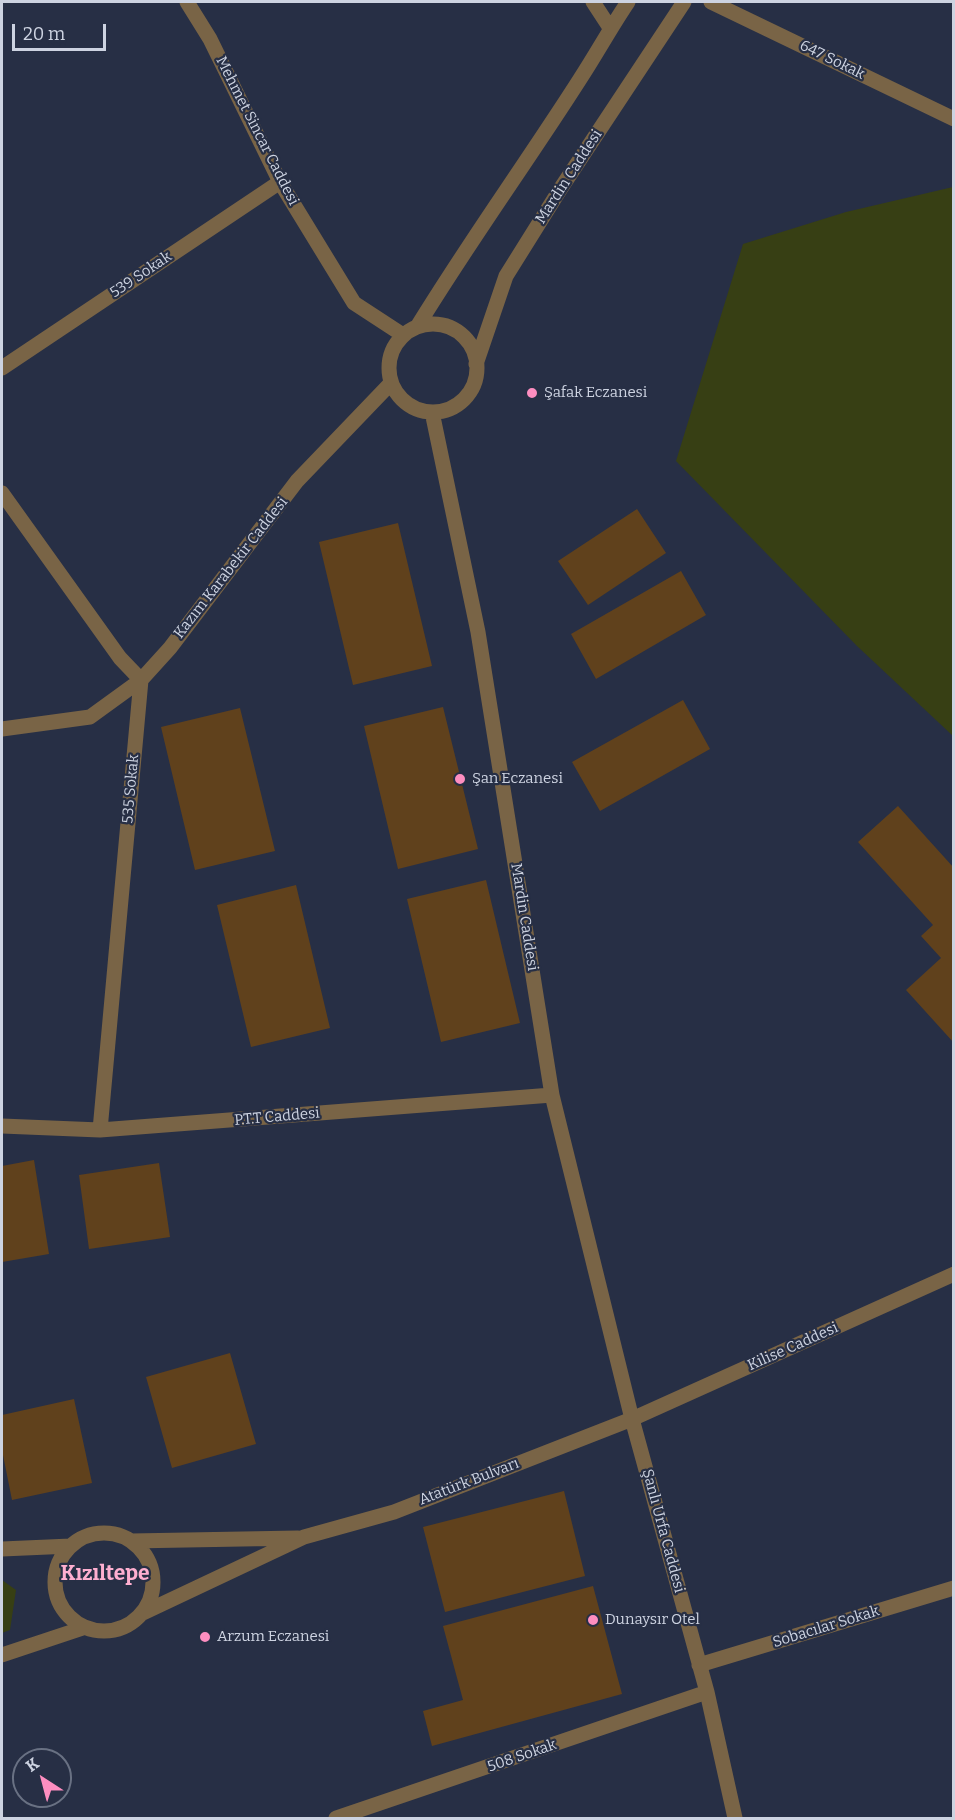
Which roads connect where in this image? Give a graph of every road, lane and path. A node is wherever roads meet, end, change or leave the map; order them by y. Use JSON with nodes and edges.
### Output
{"nodes":[{"id":1,"x":186,"y":2,"type":"edge"},
{"id":2,"x":593,"y":2,"type":"edge"},
{"id":3,"x":628,"y":2,"type":"edge"},
{"id":4,"x":684,"y":2,"type":"edge"},
{"id":5,"x":711,"y":2,"type":"edge"},
{"id":6,"x":610,"y":28,"type":"junction"},
{"id":7,"x":954,"y":119,"type":"edge"},
{"id":8,"x":280,"y":182,"type":"junction"},
{"id":9,"x":417,"y":327,"type":"junction"},
{"id":10,"x":403,"y":335,"type":"junction"},
{"id":11,"x":477,"y":364,"type":"junction"},
{"id":12,"x":2,"y":368,"type":"edge"},
{"id":13,"x":392,"y":383,"type":"junction"},
{"id":14,"x":432,"y":412,"type":"junction"},
{"id":15,"x":2,"y":492,"type":"edge"},
{"id":16,"x":141,"y":680,"type":"junction"},
{"id":17,"x":2,"y":729,"type":"edge"},
{"id":18,"x":552,"y":1095,"type":"junction"},
{"id":19,"x":2,"y":1126,"type":"edge"},
{"id":20,"x":100,"y":1130,"type":"junction"},
{"id":21,"x":954,"y":1274,"type":"edge"},
{"id":22,"x":632,"y":1419,"type":"junction"},
{"id":23,"x":304,"y":1538,"type":"junction"},
{"id":24,"x":131,"y":1541,"type":"junction"},
{"id":25,"x":71,"y":1546,"type":"junction"},
{"id":26,"x":2,"y":1550,"type":"edge"},
{"id":27,"x":954,"y":1588,"type":"edge"},
{"id":28,"x":142,"y":1613,"type":"junction"},
{"id":29,"x":83,"y":1628,"type":"junction"},
{"id":30,"x":2,"y":1655,"type":"edge"},
{"id":31,"x":699,"y":1665,"type":"junction"},
{"id":32,"x":707,"y":1692,"type":"junction"},
{"id":33,"x":384,"y":1811,"type":"edge"},
{"id":34,"x":336,"y":1818,"type":"edge"},
{"id":35,"x":735,"y":1818,"type":"edge"}],
"edges":[{"from":1,"to":8,"type":"street","name":"Mehmet Sincar Caddesi"},
{"from":2,"to":6,"type":"street"},
{"from":3,"to":6,"type":"street"},
{"from":4,"to":11,"type":"street","name":"Mardin Caddesi"},
{"from":5,"to":7,"type":"street","name":"647 Sokak"},
{"from":6,"to":9,"type":"street"},
{"from":8,"to":10,"type":"street","name":"Mehmet Sincar Caddesi"},
{"from":8,"to":12,"type":"street","name":"539 Sokak"},
{"from":9,"to":10,"type":"street"},
{"from":9,"to":11,"type":"street"},
{"from":10,"to":13,"type":"street"},
{"from":11,"to":14,"type":"street","name":"Mardin Caddesi"},
{"from":13,"to":14,"type":"street"},
{"from":13,"to":16,"type":"street","name":"Kazım Karabekir Caddesi"},
{"from":14,"to":18,"type":"street","name":"Mardin Caddesi"},
{"from":15,"to":16,"type":"street"},
{"from":16,"to":17,"type":"street","name":"Kazım Karabekir Caddesi"},
{"from":16,"to":20,"type":"street","name":"535 Sokak"},
{"from":18,"to":20,"type":"street","name":"P.T.T Caddesi"},
{"from":18,"to":22,"type":"street","name":"Mardin Caddesi"},
{"from":19,"to":20,"type":"street","name":"P.T.T Caddesi"},
{"from":21,"to":22,"type":"street","name":"Kilise Caddesi"},
{"from":22,"to":23,"type":"street","name":"Atatürk Bulvarı"},
{"from":22,"to":31,"type":"street","name":"Şanlı Urfa Caddesi"},
{"from":23,"to":24,"type":"street","name":"Atatürk Bulvarı"},
{"from":23,"to":28,"type":"street","name":"Atatürk Bulvarı"},
{"from":24,"to":25,"type":"street","name":"Atatürk Bulvarı"},
{"from":24,"to":28,"type":"street"},
{"from":25,"to":26,"type":"street","name":"Atatürk Bulvarı"},
{"from":25,"to":29,"type":"street"},
{"from":27,"to":31,"type":"street","name":"Sobacılar Sokak"},
{"from":28,"to":29,"type":"street","name":"Atatürk Bulvarı"},
{"from":29,"to":30,"type":"street","name":"Atatürk Bulvarı"},
{"from":31,"to":32,"type":"street","name":"Şanlı Urfa Caddesi"},
{"from":32,"to":33,"type":"street","name":"508 Sokak"},
{"from":32,"to":35,"type":"street","name":"Şanlı Urfa Caddesi"},
{"from":33,"to":34,"type":"street","name":"508 Sokak"}]}
